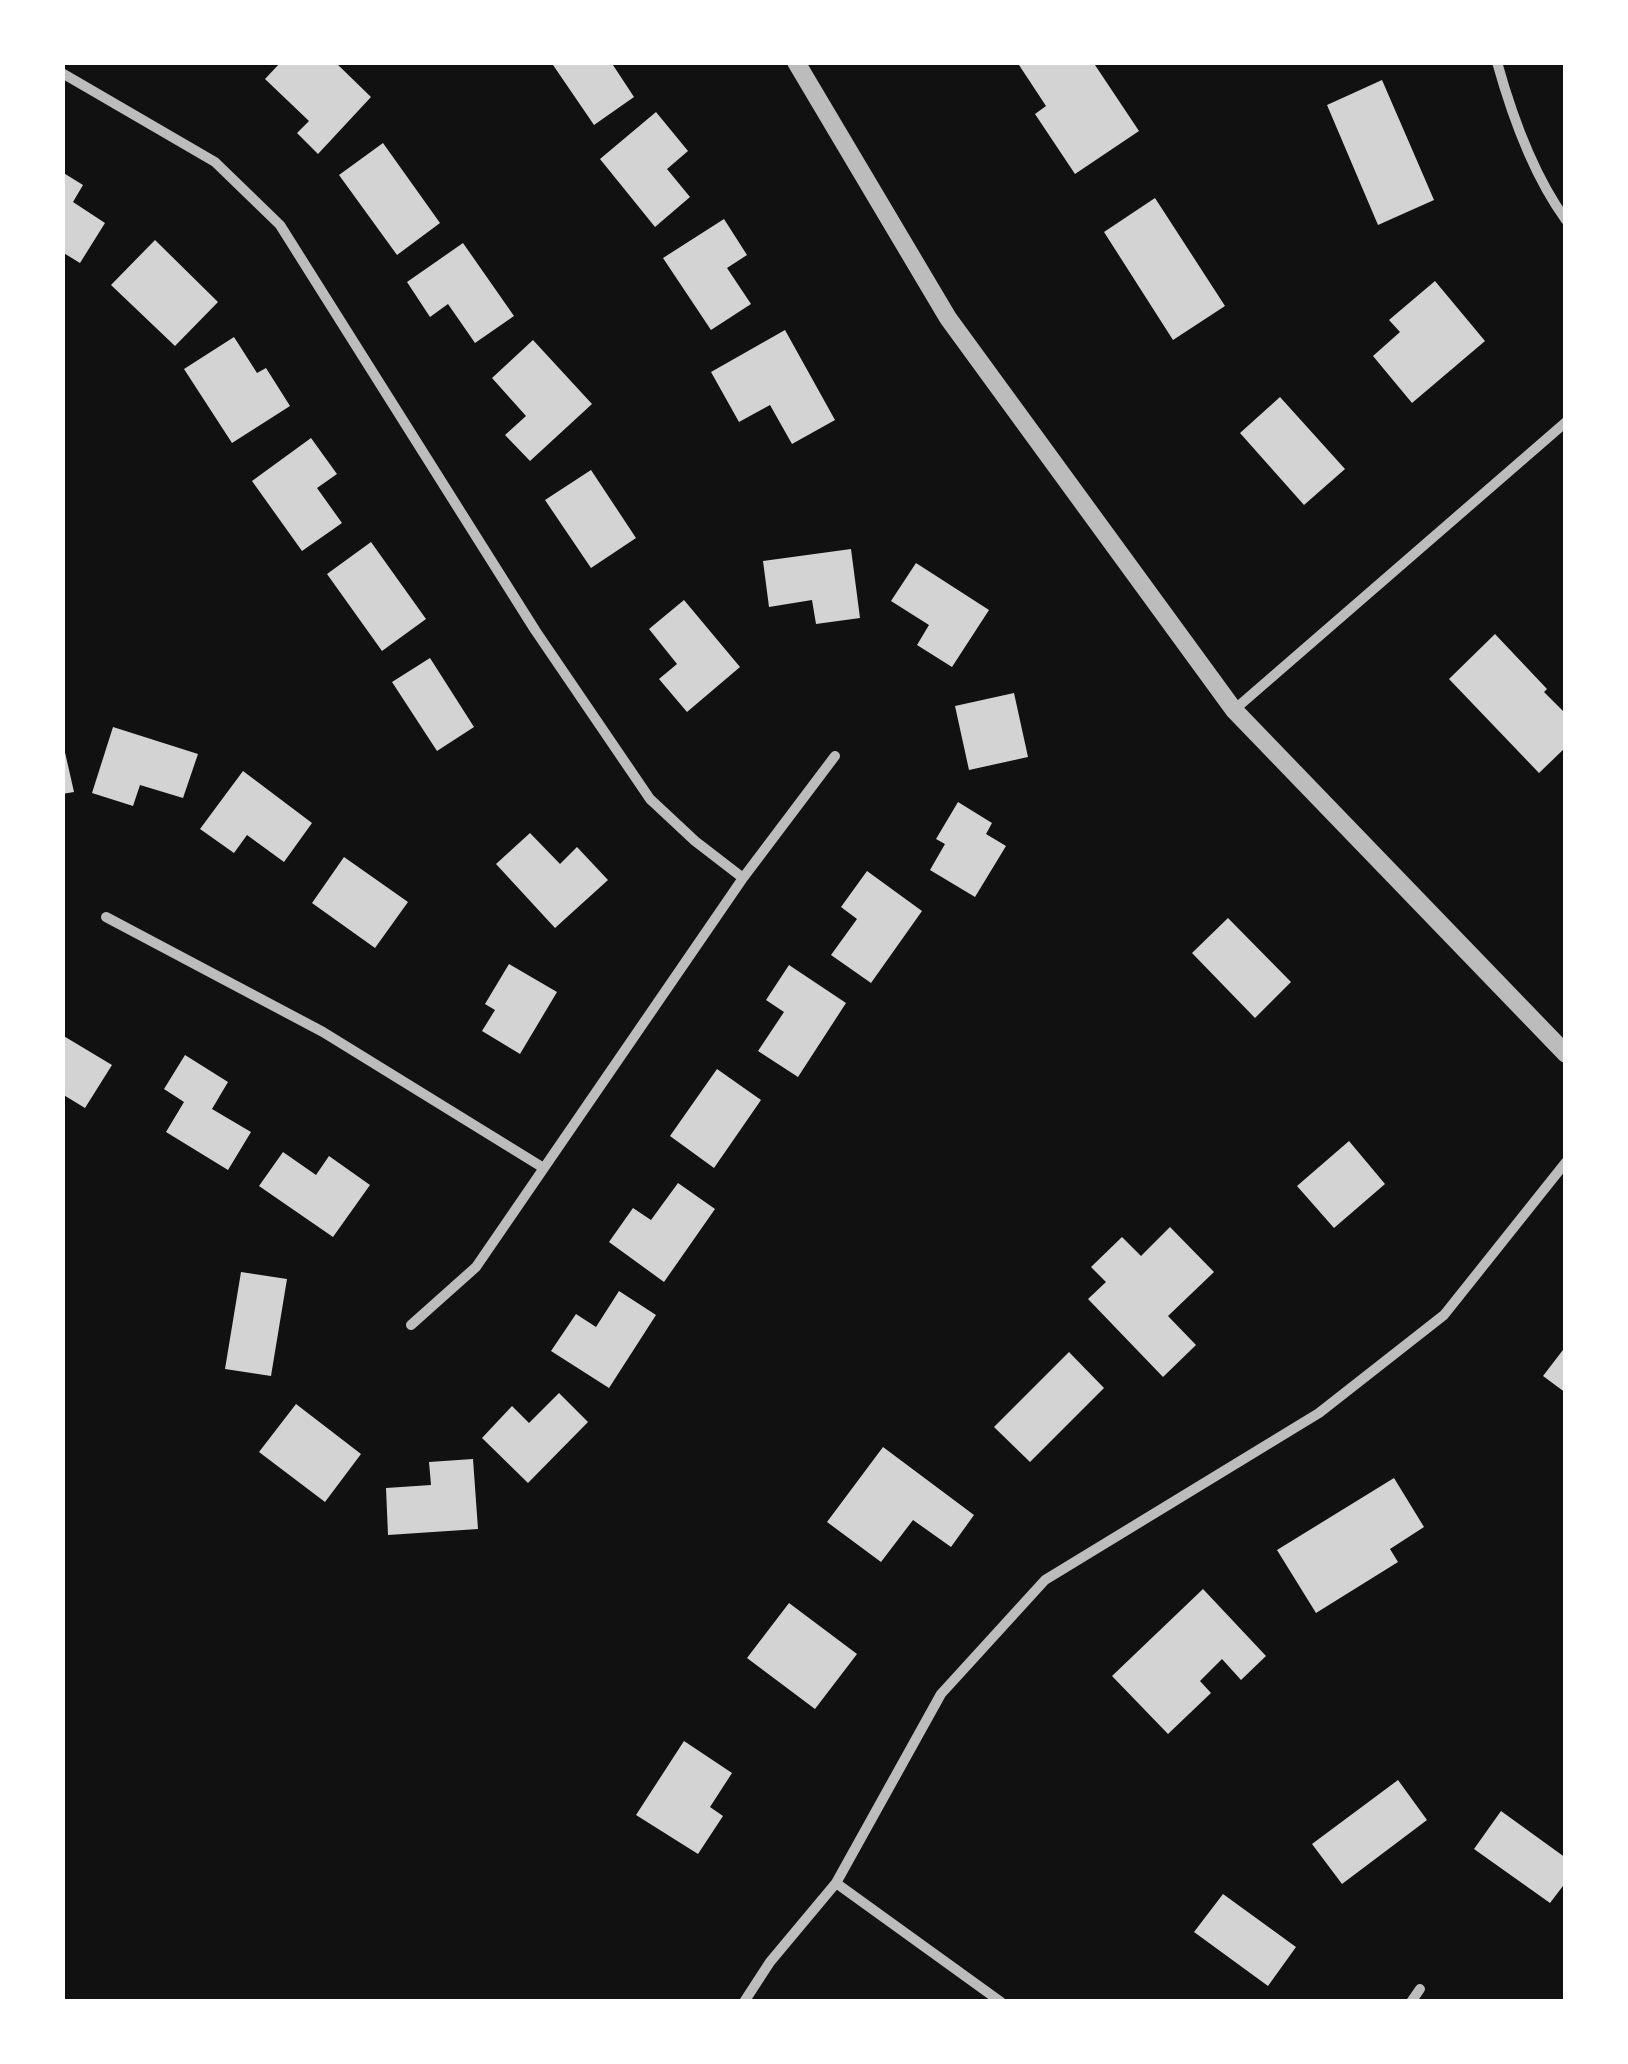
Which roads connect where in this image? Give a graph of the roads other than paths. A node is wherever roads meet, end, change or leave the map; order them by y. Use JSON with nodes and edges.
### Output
{"nodes":[{"id":1,"x":796,"y":62,"type":"edge"},
{"id":2,"x":1497,"y":62,"type":"edge"},
{"id":3,"x":62,"y":73,"type":"edge"},
{"id":4,"x":1566,"y":220,"type":"edge"},
{"id":5,"x":1566,"y":422,"type":"edge"},
{"id":6,"x":1234,"y":710,"type":"junction"},
{"id":7,"x":835,"y":756,"type":"dead end"},
{"id":8,"x":743,"y":878,"type":"junction"},
{"id":9,"x":106,"y":917,"type":"dead end"},
{"id":10,"x":1566,"y":1054,"type":"edge"},
{"id":11,"x":1566,"y":1162,"type":"edge"},
{"id":12,"x":542,"y":1167,"type":"junction"},
{"id":13,"x":411,"y":1325,"type":"dead end"},
{"id":14,"x":836,"y":1883,"type":"junction"},
{"id":15,"x":1420,"y":1989,"type":"dead end"},
{"id":16,"x":744,"y":2002,"type":"edge"},
{"id":17,"x":1001,"y":2002,"type":"edge"},
{"id":18,"x":1411,"y":2002,"type":"edge"}],
"edges":[{"from":1,"to":6,"type":"street"},
{"from":2,"to":4,"type":"street"},
{"from":3,"to":8,"type":"street"},
{"from":5,"to":6,"type":"street"},
{"from":6,"to":10,"type":"street"},
{"from":7,"to":8,"type":"street"},
{"from":8,"to":12,"type":"street"},
{"from":9,"to":12,"type":"street"},
{"from":11,"to":14,"type":"street"},
{"from":12,"to":13,"type":"street"},
{"from":14,"to":16,"type":"street"},
{"from":14,"to":17,"type":"street"},
{"from":15,"to":18,"type":"street"}]}
